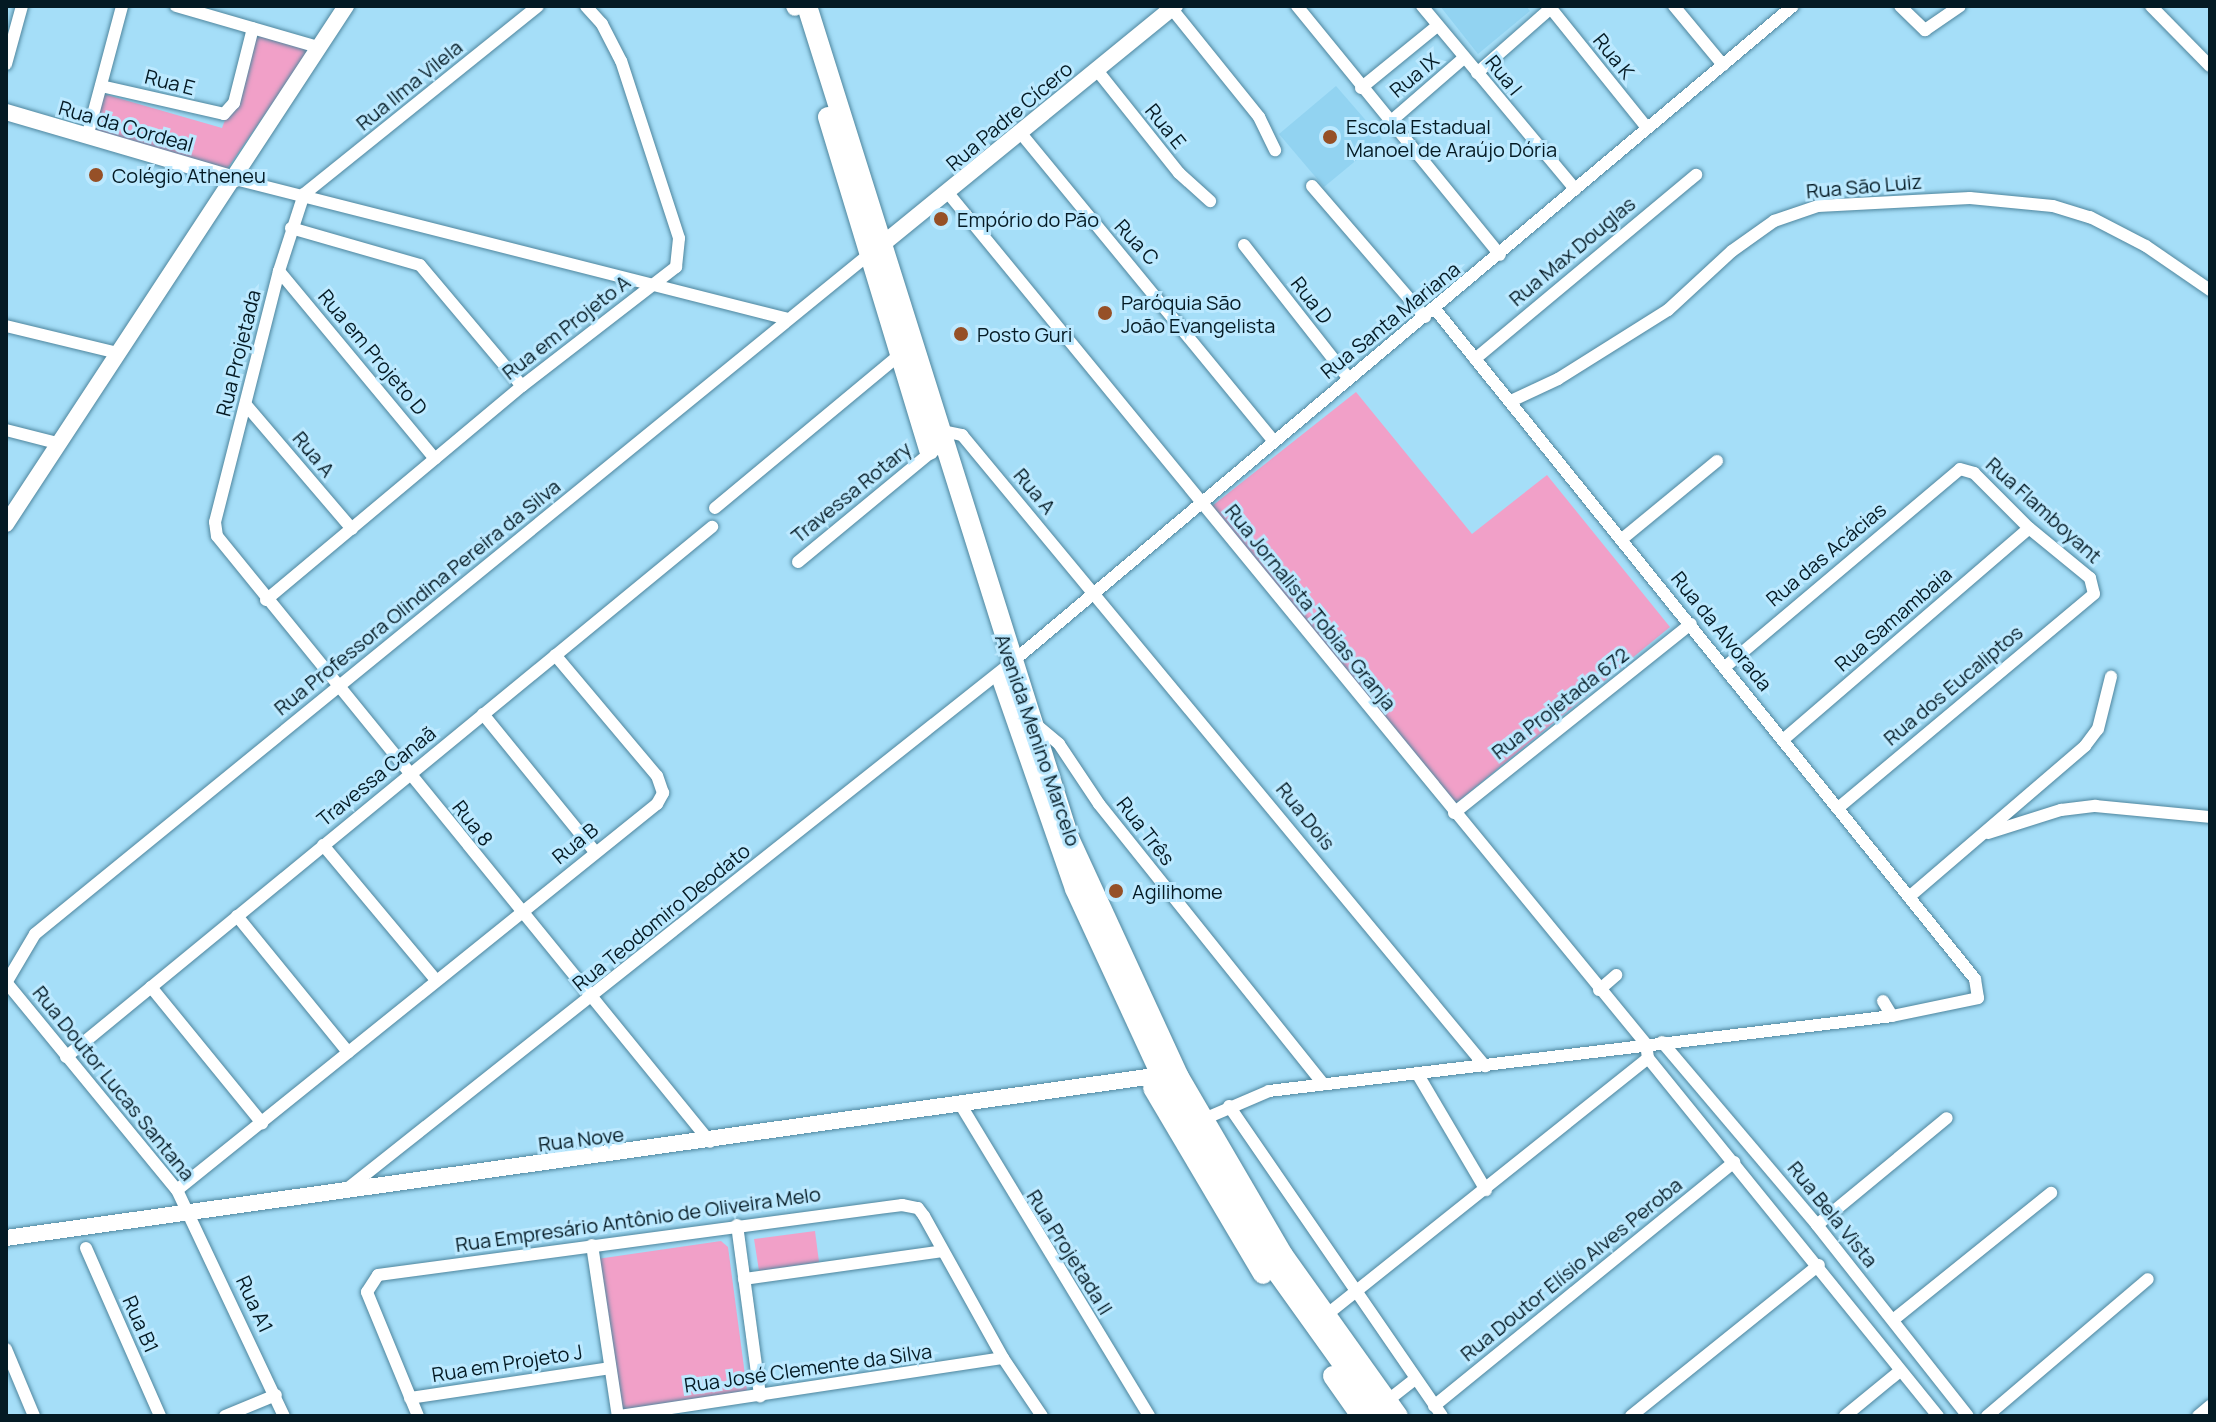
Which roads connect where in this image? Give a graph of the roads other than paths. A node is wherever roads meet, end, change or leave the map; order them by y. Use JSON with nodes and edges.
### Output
{"nodes":[{"id":1,"x":22,"y":6,"type":"edge"},
{"id":2,"x":122,"y":6,"type":"edge"},
{"id":3,"x":176,"y":6,"type":"edge"},
{"id":4,"x":338,"y":6,"type":"edge"},
{"id":5,"x":346,"y":6,"type":"edge"},
{"id":6,"x":538,"y":6,"type":"edge"},
{"id":7,"x":586,"y":6,"type":"edge"},
{"id":8,"x":798,"y":6,"type":"edge"},
{"id":9,"x":1297,"y":6,"type":"edge"},
{"id":10,"x":1674,"y":6,"type":"edge"},
{"id":11,"x":1793,"y":6,"type":"edge"},
{"id":12,"x":1900,"y":6,"type":"edge"},
{"id":13,"x":1960,"y":6,"type":"edge"},
{"id":14,"x":2151,"y":6,"type":"edge"},
{"id":15,"x":1174,"y":7,"type":"edge"},
{"id":16,"x":1425,"y":7,"type":"edge"},
{"id":17,"x":1550,"y":7,"type":"edge"},
{"id":18,"x":333,"y":26,"type":"junction"},
{"id":19,"x":1437,"y":26,"type":"junction"},
{"id":20,"x":253,"y":28,"type":"junction"},
{"id":21,"x":318,"y":47,"type":"junction"},
{"id":22,"x":1464,"y":58,"type":"junction"},
{"id":23,"x":6,"y":64,"type":"edge"},
{"id":24,"x":1723,"y":65,"type":"junction"},
{"id":25,"x":2210,"y":66,"type":"edge"},
{"id":26,"x":1096,"y":69,"type":"junction"},
{"id":27,"x":1477,"y":73,"type":"junction"},
{"id":28,"x":101,"y":86,"type":"junction"},
{"id":29,"x":1361,"y":88,"type":"junction"},
{"id":30,"x":6,"y":112,"type":"edge"},
{"id":31,"x":1390,"y":122,"type":"junction"},
{"id":32,"x":1647,"y":128,"type":"junction"},
{"id":33,"x":1019,"y":131,"type":"junction"},
{"id":34,"x":87,"y":137,"type":"junction"},
{"id":35,"x":1275,"y":150,"type":"dead end"},
{"id":36,"x":1696,"y":175,"type":"dead end"},
{"id":37,"x":235,"y":179,"type":"junction"},
{"id":38,"x":1312,"y":186,"type":"dead end"},
{"id":39,"x":1575,"y":189,"type":"junction"},
{"id":40,"x":948,"y":193,"type":"junction"},
{"id":41,"x":304,"y":194,"type":"junction"},
{"id":42,"x":1210,"y":201,"type":"dead end"},
{"id":43,"x":291,"y":228,"type":"junction"},
{"id":44,"x":1244,"y":245,"type":"dead end"},
{"id":45,"x":875,"y":250,"type":"junction"},
{"id":46,"x":1500,"y":255,"type":"junction"},
{"id":47,"x":279,"y":271,"type":"junction"},
{"id":48,"x":650,"y":286,"type":"junction"},
{"id":49,"x":2210,"y":290,"type":"edge"},
{"id":50,"x":1430,"y":313,"type":"junction"},
{"id":51,"x":788,"y":319,"type":"junction"},
{"id":52,"x":6,"y":326,"type":"edge"},
{"id":53,"x":118,"y":353,"type":"junction"},
{"id":54,"x":899,"y":355,"type":"junction"},
{"id":55,"x":1475,"y":359,"type":"junction"},
{"id":56,"x":1349,"y":379,"type":"junction"},
{"id":57,"x":522,"y":386,"type":"junction"},
{"id":58,"x":1511,"y":401,"type":"junction"},
{"id":59,"x":246,"y":405,"type":"junction"},
{"id":60,"x":6,"y":430,"type":"edge"},
{"id":61,"x":937,"y":430,"type":"junction"},
{"id":62,"x":1273,"y":440,"type":"junction"},
{"id":63,"x":57,"y":443,"type":"junction"},
{"id":64,"x":930,"y":453,"type":"junction"},
{"id":65,"x":435,"y":459,"type":"junction"},
{"id":66,"x":1717,"y":461,"type":"dead end"},
{"id":67,"x":1954,"y":471,"type":"joint"},
{"id":68,"x":1199,"y":503,"type":"junction"},
{"id":69,"x":715,"y":508,"type":"dead end"},
{"id":70,"x":215,"y":522,"type":"joint"},
{"id":71,"x":6,"y":524,"type":"edge"},
{"id":72,"x":712,"y":527,"type":"dead end"},
{"id":73,"x":2029,"y":528,"type":"junction"},
{"id":74,"x":352,"y":529,"type":"junction"},
{"id":75,"x":1622,"y":539,"type":"junction"},
{"id":76,"x":798,"y":562,"type":"dead end"},
{"id":77,"x":1094,"y":593,"type":"junction"},
{"id":78,"x":2094,"y":594,"type":"joint"},
{"id":79,"x":266,"y":600,"type":"junction"},
{"id":80,"x":1691,"y":624,"type":"junction"},
{"id":81,"x":555,"y":655,"type":"junction"},
{"id":82,"x":1725,"y":667,"type":"junction"},
{"id":83,"x":1005,"y":668,"type":"junction"},
{"id":84,"x":2111,"y":677,"type":"dead end"},
{"id":85,"x":338,"y":686,"type":"junction"},
{"id":86,"x":483,"y":714,"type":"junction"},
{"id":87,"x":1028,"y":718,"type":"junction"},
{"id":88,"x":1784,"y":739,"type":"junction"},
{"id":89,"x":410,"y":775,"type":"junction"},
{"id":90,"x":1838,"y":808,"type":"junction"},
{"id":91,"x":1454,"y":813,"type":"junction"},
{"id":92,"x":2210,"y":817,"type":"edge"},
{"id":93,"x":1981,"y":835,"type":"junction"},
{"id":94,"x":323,"y":845,"type":"junction"},
{"id":95,"x":595,"y":852,"type":"junction"},
{"id":96,"x":1909,"y":897,"type":"junction"},
{"id":97,"x":520,"y":914,"type":"junction"},
{"id":98,"x":237,"y":916,"type":"junction"},
{"id":99,"x":11,"y":957,"type":"edge"},
{"id":100,"x":1616,"y":975,"type":"dead end"},
{"id":101,"x":436,"y":980,"type":"junction"},
{"id":102,"x":6,"y":982,"type":"edge"},
{"id":103,"x":151,"y":987,"type":"junction"},
{"id":104,"x":1599,"y":990,"type":"junction"},
{"id":105,"x":591,"y":998,"type":"junction"},
{"id":106,"x":1883,"y":1001,"type":"dead end"},
{"id":107,"x":1892,"y":1016,"type":"junction"},
{"id":108,"x":1662,"y":1042,"type":"junction"},
{"id":109,"x":1646,"y":1044,"type":"junction"},
{"id":110,"x":348,"y":1052,"type":"junction"},
{"id":111,"x":66,"y":1057,"type":"junction"},
{"id":112,"x":1648,"y":1058,"type":"junction"},
{"id":113,"x":1485,"y":1066,"type":"junction"},
{"id":114,"x":1417,"y":1073,"type":"junction"},
{"id":115,"x":1155,"y":1076,"type":"junction"},
{"id":116,"x":1323,"y":1084,"type":"junction"},
{"id":117,"x":1229,"y":1106,"type":"junction"},
{"id":118,"x":962,"y":1107,"type":"junction"},
{"id":119,"x":1947,"y":1118,"type":"dead end"},
{"id":120,"x":1204,"y":1119,"type":"junction"},
{"id":121,"x":262,"y":1123,"type":"junction"},
{"id":122,"x":710,"y":1142,"type":"junction"},
{"id":123,"x":1734,"y":1162,"type":"junction"},
{"id":124,"x":1215,"y":1168,"type":"junction"},
{"id":125,"x":177,"y":1190,"type":"junction"},
{"id":126,"x":346,"y":1190,"type":"junction"},
{"id":127,"x":1486,"y":1190,"type":"junction"},
{"id":128,"x":2051,"y":1193,"type":"dead end"},
{"id":129,"x":1215,"y":1200,"type":"junction"},
{"id":130,"x":189,"y":1210,"type":"junction"},
{"id":131,"x":737,"y":1225,"type":"junction"},
{"id":132,"x":1817,"y":1225,"type":"junction"},
{"id":133,"x":6,"y":1238,"type":"edge"},
{"id":134,"x":592,"y":1245,"type":"junction"},
{"id":135,"x":86,"y":1248,"type":"dead end"},
{"id":136,"x":942,"y":1251,"type":"junction"},
{"id":137,"x":1848,"y":1264,"type":"junction"},
{"id":138,"x":1819,"y":1265,"type":"junction"},
{"id":139,"x":744,"y":1279,"type":"junction"},
{"id":140,"x":1830,"y":1279,"type":"junction"},
{"id":141,"x":2148,"y":1279,"type":"dead end"},
{"id":142,"x":1354,"y":1295,"type":"junction"},
{"id":143,"x":1325,"y":1316,"type":"junction"},
{"id":144,"x":1893,"y":1320,"type":"junction"},
{"id":145,"x":6,"y":1349,"type":"edge"},
{"id":146,"x":1003,"y":1358,"type":"junction"},
{"id":147,"x":610,"y":1368,"type":"junction"},
{"id":148,"x":1900,"y":1371,"type":"junction"},
{"id":149,"x":1415,"y":1379,"type":"junction"},
{"id":150,"x":276,"y":1395,"type":"junction"},
{"id":151,"x":760,"y":1396,"type":"junction"},
{"id":152,"x":410,"y":1398,"type":"junction"},
{"id":153,"x":2210,"y":1406,"type":"edge"},
{"id":154,"x":1388,"y":1411,"type":"edge"},
{"id":155,"x":1438,"y":1411,"type":"edge"},
{"id":156,"x":34,"y":1416,"type":"edge"},
{"id":157,"x":160,"y":1416,"type":"edge"},
{"id":158,"x":225,"y":1416,"type":"edge"},
{"id":159,"x":284,"y":1416,"type":"edge"},
{"id":160,"x":418,"y":1416,"type":"edge"},
{"id":161,"x":618,"y":1416,"type":"edge"},
{"id":162,"x":1042,"y":1416,"type":"edge"},
{"id":163,"x":1149,"y":1416,"type":"edge"},
{"id":164,"x":1361,"y":1416,"type":"edge"},
{"id":165,"x":1631,"y":1416,"type":"edge"},
{"id":166,"x":1845,"y":1416,"type":"edge"},
{"id":167,"x":1938,"y":1416,"type":"edge"},
{"id":168,"x":1968,"y":1416,"type":"edge"},
{"id":169,"x":1987,"y":1416,"type":"edge"},
{"id":170,"x":2198,"y":1416,"type":"edge"}],
"edges":[{"from":1,"to":23,"type":"street"},
{"from":2,"to":28,"type":"street"},
{"from":3,"to":20,"type":"street"},
{"from":4,"to":18,"type":"street"},
{"from":5,"to":18,"type":"street"},
{"from":6,"to":41,"type":"street","name":"Rua Ilma Vilela"},
{"from":7,"to":48,"type":"street","name":"Rua em Projeto A"},
{"from":8,"to":45,"type":"main road","name":"Avenida Menino Marcelo"},
{"from":9,"to":29,"type":"street"},
{"from":10,"to":24,"type":"street"},
{"from":11,"to":24,"type":"street","name":"Rua Santa Mariana"},
{"from":12,"to":13,"type":"street"},
{"from":14,"to":25,"type":"street"},
{"from":15,"to":26,"type":"street","name":"Rua Padre Cícero"},
{"from":15,"to":35,"type":"street"},
{"from":16,"to":19,"type":"street","name":"Rua I"},
{"from":17,"to":27,"type":"street"},
{"from":17,"to":32,"type":"street","name":"Rua K"},
{"from":18,"to":21,"type":"street"},
{"from":19,"to":22,"type":"street","name":"Rua I"},
{"from":19,"to":29,"type":"street"},
{"from":20,"to":21,"type":"street"},
{"from":20,"to":28,"type":"street","name":"Rua E"},
{"from":21,"to":37,"type":"street"},
{"from":22,"to":27,"type":"street","name":"Rua I"},
{"from":22,"to":31,"type":"street","name":"Rua IX"},
{"from":24,"to":32,"type":"street","name":"Rua Santa Mariana"},
{"from":26,"to":33,"type":"street","name":"Rua Padre Cícero"},
{"from":26,"to":42,"type":"street","name":"Rua E"},
{"from":27,"to":39,"type":"street","name":"Rua I"},
{"from":28,"to":34,"type":"street"},
{"from":29,"to":31,"type":"street"},
{"from":30,"to":34,"type":"street","name":"Rua da Cordeal"},
{"from":31,"to":46,"type":"street"},
{"from":32,"to":39,"type":"street","name":"Rua Santa Mariana"},
{"from":33,"to":40,"type":"street","name":"Rua Padre Cícero"},
{"from":33,"to":62,"type":"street","name":"Rua C"},
{"from":34,"to":37,"type":"street","name":"Rua da Cordeal"},
{"from":36,"to":55,"type":"street","name":"Rua Max Douglas"},
{"from":37,"to":41,"type":"street"},
{"from":37,"to":53,"type":"street"},
{"from":38,"to":50,"type":"street","name":"Rua da Alvorada"},
{"from":39,"to":46,"type":"street","name":"Rua Santa Mariana"},
{"from":40,"to":45,"type":"street","name":"Rua Padre Cícero"},
{"from":40,"to":68,"type":"street","name":"Rua Jornalista Tobias Granja"},
{"from":41,"to":43,"type":"street","name":"Rua Projetada"},
{"from":41,"to":48,"type":"street"},
{"from":43,"to":47,"type":"street","name":"Rua Projetada"},
{"from":43,"to":57,"type":"street"},
{"from":44,"to":56,"type":"street","name":"Rua D"},
{"from":45,"to":51,"type":"street","name":"Rua Professora Olindina Pereira da Silva"},
{"from":45,"to":54,"type":"main road","name":"Avenida Menino Marcelo"},
{"from":45,"to":61,"type":"main road","name":"Avenida Menino Marcelo"},
{"from":46,"to":50,"type":"street","name":"Rua Santa Mariana"},
{"from":47,"to":59,"type":"street","name":"Rua Projetada"},
{"from":47,"to":65,"type":"street","name":"Rua em Projeto D"},
{"from":48,"to":51,"type":"street"},
{"from":48,"to":57,"type":"street","name":"Rua em Projeto A"},
{"from":49,"to":58,"type":"street","name":"Rua São Luiz"},
{"from":50,"to":55,"type":"street","name":"Rua da Alvorada"},
{"from":50,"to":56,"type":"street","name":"Rua Santa Mariana"},
{"from":51,"to":85,"type":"street","name":"Rua Professora Olindina Pereira da Silva"},
{"from":52,"to":53,"type":"street"},
{"from":53,"to":63,"type":"street"},
{"from":54,"to":64,"type":"main road","name":"Avenida Menino Marcelo"},
{"from":54,"to":69,"type":"street"},
{"from":55,"to":58,"type":"street","name":"Rua da Alvorada"},
{"from":56,"to":62,"type":"street","name":"Rua Santa Mariana"},
{"from":57,"to":65,"type":"street","name":"Rua em Projeto A"},
{"from":58,"to":75,"type":"street","name":"Rua da Alvorada"},
{"from":59,"to":70,"type":"street","name":"Rua Projetada"},
{"from":59,"to":74,"type":"street","name":"Rua A"},
{"from":60,"to":63,"type":"street"},
{"from":61,"to":77,"type":"street","name":"Rua A"},
{"from":61,"to":83,"type":"main road","name":"Avenida Menino Marcelo"},
{"from":62,"to":68,"type":"street","name":"Rua Santa Mariana"},
{"from":63,"to":71,"type":"street"},
{"from":64,"to":76,"type":"street","name":"Travessa Rotary"},
{"from":64,"to":83,"type":"main road","name":"Avenida Menino Marcelo"},
{"from":65,"to":74,"type":"street","name":"Rua em Projeto A"},
{"from":66,"to":75,"type":"street"},
{"from":67,"to":73,"type":"street","name":"Rua Flamboyant"},
{"from":67,"to":82,"type":"street","name":"Rua das Acácias"},
{"from":68,"to":77,"type":"street","name":"Rua Santa Mariana"},
{"from":68,"to":91,"type":"street","name":"Rua Jornalista Tobias Granja"},
{"from":70,"to":79,"type":"street","name":"Rua 8"},
{"from":72,"to":81,"type":"street","name":"Travessa Canaã"},
{"from":73,"to":78,"type":"street","name":"Rua Flamboyant"},
{"from":73,"to":88,"type":"street","name":"Rua Samambaia"},
{"from":74,"to":79,"type":"street","name":"Rua em Projeto A"},
{"from":75,"to":80,"type":"street","name":"Rua da Alvorada"},
{"from":77,"to":83,"type":"street","name":"Rua Santa Mariana"},
{"from":77,"to":113,"type":"street","name":"Rua Dois"},
{"from":78,"to":90,"type":"street","name":"Rua dos Eucaliptos"},
{"from":79,"to":85,"type":"street","name":"Rua 8"},
{"from":80,"to":82,"type":"street","name":"Rua da Alvorada"},
{"from":80,"to":91,"type":"street","name":"Rua Projetada 672"},
{"from":81,"to":86,"type":"street","name":"Travessa Canaã"},
{"from":81,"to":95,"type":"street","name":"Rua B"},
{"from":82,"to":88,"type":"street","name":"Rua da Alvorada"},
{"from":83,"to":87,"type":"main road","name":"Avenida Menino Marcelo"},
{"from":83,"to":105,"type":"street","name":"Rua Teodomiro Deodato"},
{"from":83,"to":115,"type":"main road","name":"Avenida Menino Marcelo"},
{"from":84,"to":93,"type":"street"},
{"from":85,"to":89,"type":"street","name":"Rua 8"},
{"from":85,"to":99,"type":"street","name":"Rua Professora Olindina Pereira da Silva"},
{"from":86,"to":89,"type":"street","name":"Travessa Canaã"},
{"from":86,"to":95,"type":"street"},
{"from":87,"to":116,"type":"street","name":"Rua Três"},
{"from":87,"to":120,"type":"main road","name":"Avenida Menino Marcelo"},
{"from":88,"to":90,"type":"street","name":"Rua da Alvorada"},
{"from":89,"to":94,"type":"street","name":"Travessa Canaã"},
{"from":89,"to":97,"type":"street","name":"Rua 8"},
{"from":90,"to":96,"type":"street","name":"Rua da Alvorada"},
{"from":91,"to":104,"type":"street","name":"Rua Jornalista Tobias Granja"},
{"from":92,"to":93,"type":"street"},
{"from":93,"to":96,"type":"street"},
{"from":94,"to":98,"type":"street","name":"Travessa Canaã"},
{"from":94,"to":101,"type":"street"},
{"from":95,"to":97,"type":"street","name":"Rua B"},
{"from":96,"to":107,"type":"street","name":"Rua da Alvorada"},
{"from":97,"to":101,"type":"street","name":"Rua B"},
{"from":97,"to":105,"type":"street","name":"Rua 8"},
{"from":98,"to":103,"type":"street","name":"Travessa Canaã"},
{"from":98,"to":110,"type":"street"},
{"from":99,"to":102,"type":"street","name":"Rua Professora Olindina Pereira da Silva"},
{"from":100,"to":104,"type":"street"},
{"from":101,"to":110,"type":"street","name":"Rua B"},
{"from":102,"to":111,"type":"street","name":"Rua Doutor Lucas Santana"},
{"from":103,"to":111,"type":"street","name":"Travessa Canaã"},
{"from":103,"to":121,"type":"street"},
{"from":104,"to":109,"type":"street","name":"Rua Jornalista Tobias Granja"},
{"from":105,"to":122,"type":"street","name":"Rua 8"},
{"from":105,"to":126,"type":"street","name":"Rua Teodomiro Deodato"},
{"from":106,"to":107,"type":"street"},
{"from":107,"to":108,"type":"street"},
{"from":108,"to":109,"type":"street"},
{"from":108,"to":132,"type":"street","name":"Rua Bela Vista"},
{"from":109,"to":112,"type":"street"},
{"from":109,"to":113,"type":"street"},
{"from":110,"to":121,"type":"street","name":"Rua B"},
{"from":111,"to":125,"type":"street","name":"Rua Doutor Lucas Santana"},
{"from":112,"to":123,"type":"street"},
{"from":112,"to":127,"type":"street"},
{"from":113,"to":114,"type":"street"},
{"from":114,"to":116,"type":"street"},
{"from":114,"to":127,"type":"street"},
{"from":115,"to":118,"type":"street","name":"Rua Nove"},
{"from":115,"to":124,"type":"main road","name":"Avenida Menino Marcelo"},
{"from":115,"to":129,"type":"main road"},
{"from":116,"to":117,"type":"street"},
{"from":117,"to":120,"type":"street"},
{"from":117,"to":142,"type":"street"},
{"from":118,"to":122,"type":"street","name":"Rua Nove"},
{"from":118,"to":163,"type":"street","name":"Rua Projetada II"},
{"from":119,"to":132,"type":"street"},
{"from":120,"to":143,"type":"main road","name":"Avenida Menino Marcelo"},
{"from":121,"to":125,"type":"street","name":"Rua B"},
{"from":122,"to":126,"type":"street","name":"Rua Nove"},
{"from":123,"to":138,"type":"street"},
{"from":123,"to":155,"type":"street","name":"Rua Doutor Elísio Alves Peroba"},
{"from":124,"to":129,"type":"main road"},
{"from":124,"to":154,"type":"main road","name":"Avenida Menino Marcelo"},
{"from":125,"to":130,"type":"street","name":"Rua Doutor Lucas Santana"},
{"from":126,"to":130,"type":"street","name":"Rua Nove"},
{"from":127,"to":142,"type":"street"},
{"from":128,"to":144,"type":"street"},
{"from":129,"to":164,"type":"main road"},
{"from":130,"to":133,"type":"street","name":"Rua Nove"},
{"from":130,"to":150,"type":"street","name":"Rua A1"},
{"from":131,"to":134,"type":"street","name":"Rua Empresário Antônio de Oliveira Melo"},
{"from":131,"to":136,"type":"street","name":"Rua Empresário Antônio de Oliveira Melo"},
{"from":131,"to":139,"type":"street"},
{"from":132,"to":137,"type":"street","name":"Rua Bela Vista"},
{"from":134,"to":147,"type":"street"},
{"from":134,"to":152,"type":"street","name":"Rua Empresário Antônio de Oliveira Melo"},
{"from":135,"to":157,"type":"street","name":"Rua B1"},
{"from":136,"to":139,"type":"street"},
{"from":136,"to":146,"type":"street"},
{"from":137,"to":140,"type":"street"},
{"from":137,"to":144,"type":"street","name":"Rua Bela Vista"},
{"from":138,"to":140,"type":"street"},
{"from":138,"to":165,"type":"street"},
{"from":139,"to":151,"type":"street"},
{"from":140,"to":148,"type":"street"},
{"from":141,"to":169,"type":"street"},
{"from":142,"to":143,"type":"street"},
{"from":142,"to":149,"type":"street"},
{"from":143,"to":154,"type":"main road","name":"Avenida Menino Marcelo"},
{"from":144,"to":168,"type":"street","name":"Rua Bela Vista"},
{"from":145,"to":156,"type":"street"},
{"from":146,"to":151,"type":"street","name":"Rua José Clemente da Silva"},
{"from":146,"to":162,"type":"street"},
{"from":147,"to":152,"type":"street","name":"Rua em Projeto J"},
{"from":147,"to":161,"type":"street"},
{"from":148,"to":166,"type":"street"},
{"from":148,"to":167,"type":"street"},
{"from":149,"to":154,"type":"street"},
{"from":149,"to":155,"type":"street"},
{"from":150,"to":158,"type":"street"},
{"from":150,"to":159,"type":"street","name":"Rua A1"},
{"from":151,"to":161,"type":"street","name":"Rua José Clemente da Silva"},
{"from":152,"to":160,"type":"street"},
{"from":153,"to":170,"type":"street"}]}
